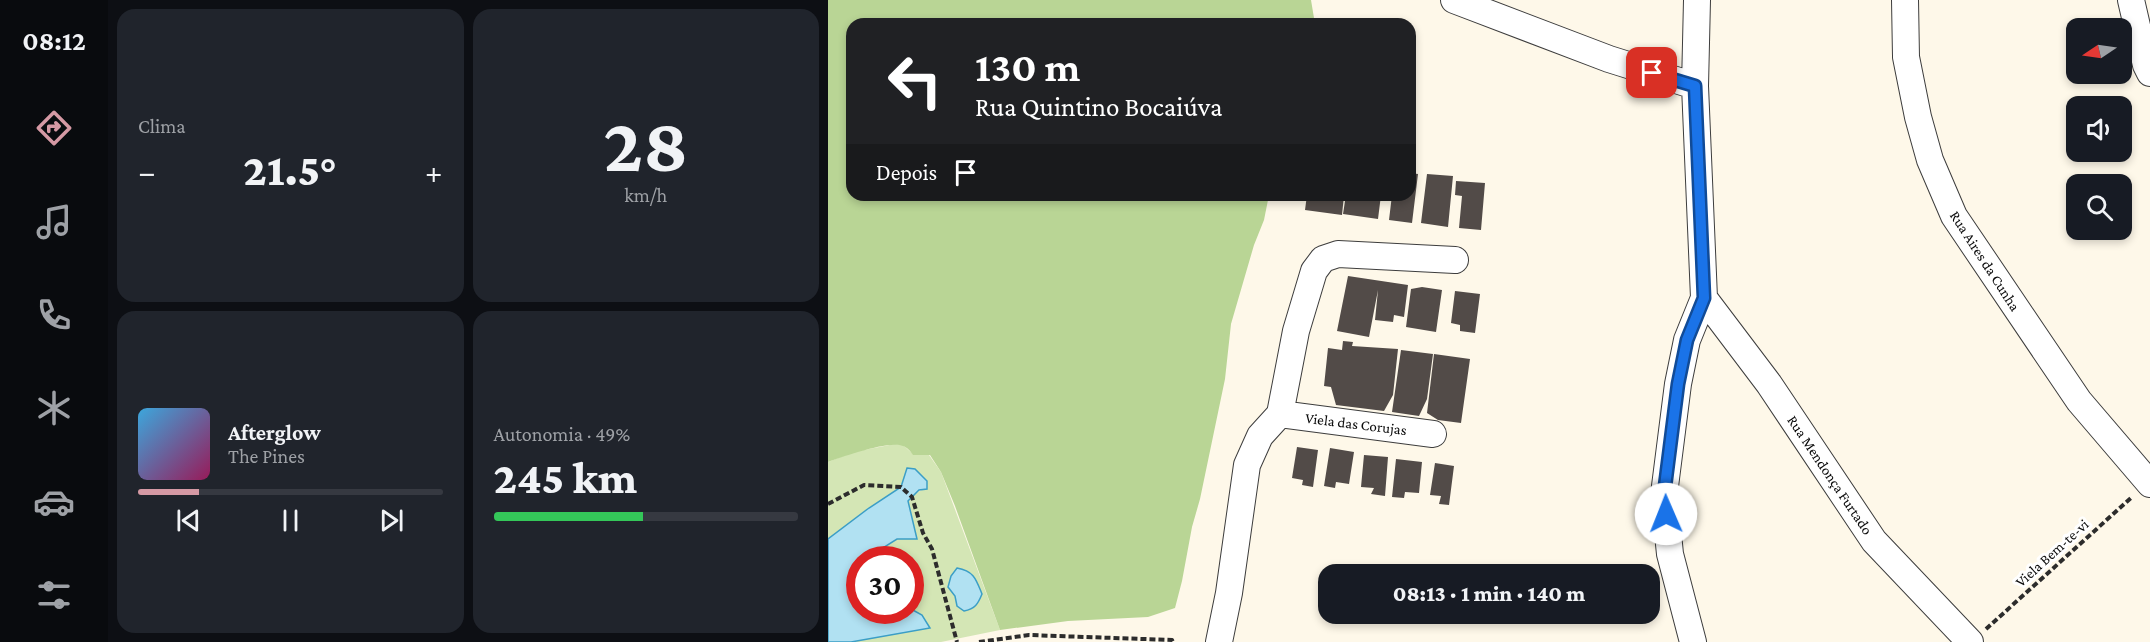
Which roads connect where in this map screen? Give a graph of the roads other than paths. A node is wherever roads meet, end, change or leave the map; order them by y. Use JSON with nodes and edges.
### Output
{"nodes":[{"id":1,"x":1454,"y":0,"type":"edge"},
{"id":2,"x":1697,"y":0,"type":"edge"},
{"id":3,"x":1905,"y":0,"type":"edge"},
{"id":4,"x":2131,"y":0,"type":"edge"},
{"id":5,"x":2150,"y":73,"type":"edge"},
{"id":6,"x":1695,"y":86,"type":"junction"},
{"id":7,"x":1455,"y":260,"type":"dead end"},
{"id":8,"x":1704,"y":298,"type":"junction"},
{"id":9,"x":1280,"y":414,"type":"junction"},
{"id":10,"x":1433,"y":434,"type":"dead end"},
{"id":11,"x":2149,"y":483,"type":"edge"},
{"id":12,"x":1975,"y":638,"type":"edge"},
{"id":13,"x":1219,"y":642,"type":"edge"},
{"id":14,"x":1693,"y":642,"type":"edge"}],
"edges":[{"from":1,"to":6,"type":"street"},
{"from":2,"to":6,"type":"street"},
{"from":3,"to":11,"type":"street","name":"Rua Aires da Cunha"},
{"from":4,"to":5,"type":"street"},
{"from":6,"to":8,"type":"street"},
{"from":7,"to":9,"type":"street"},
{"from":8,"to":12,"type":"street","name":"Rua Mendonça Furtado"},
{"from":8,"to":14,"type":"street"},
{"from":9,"to":10,"type":"street","name":"Viela das Corujas"},
{"from":9,"to":13,"type":"street"}]}
